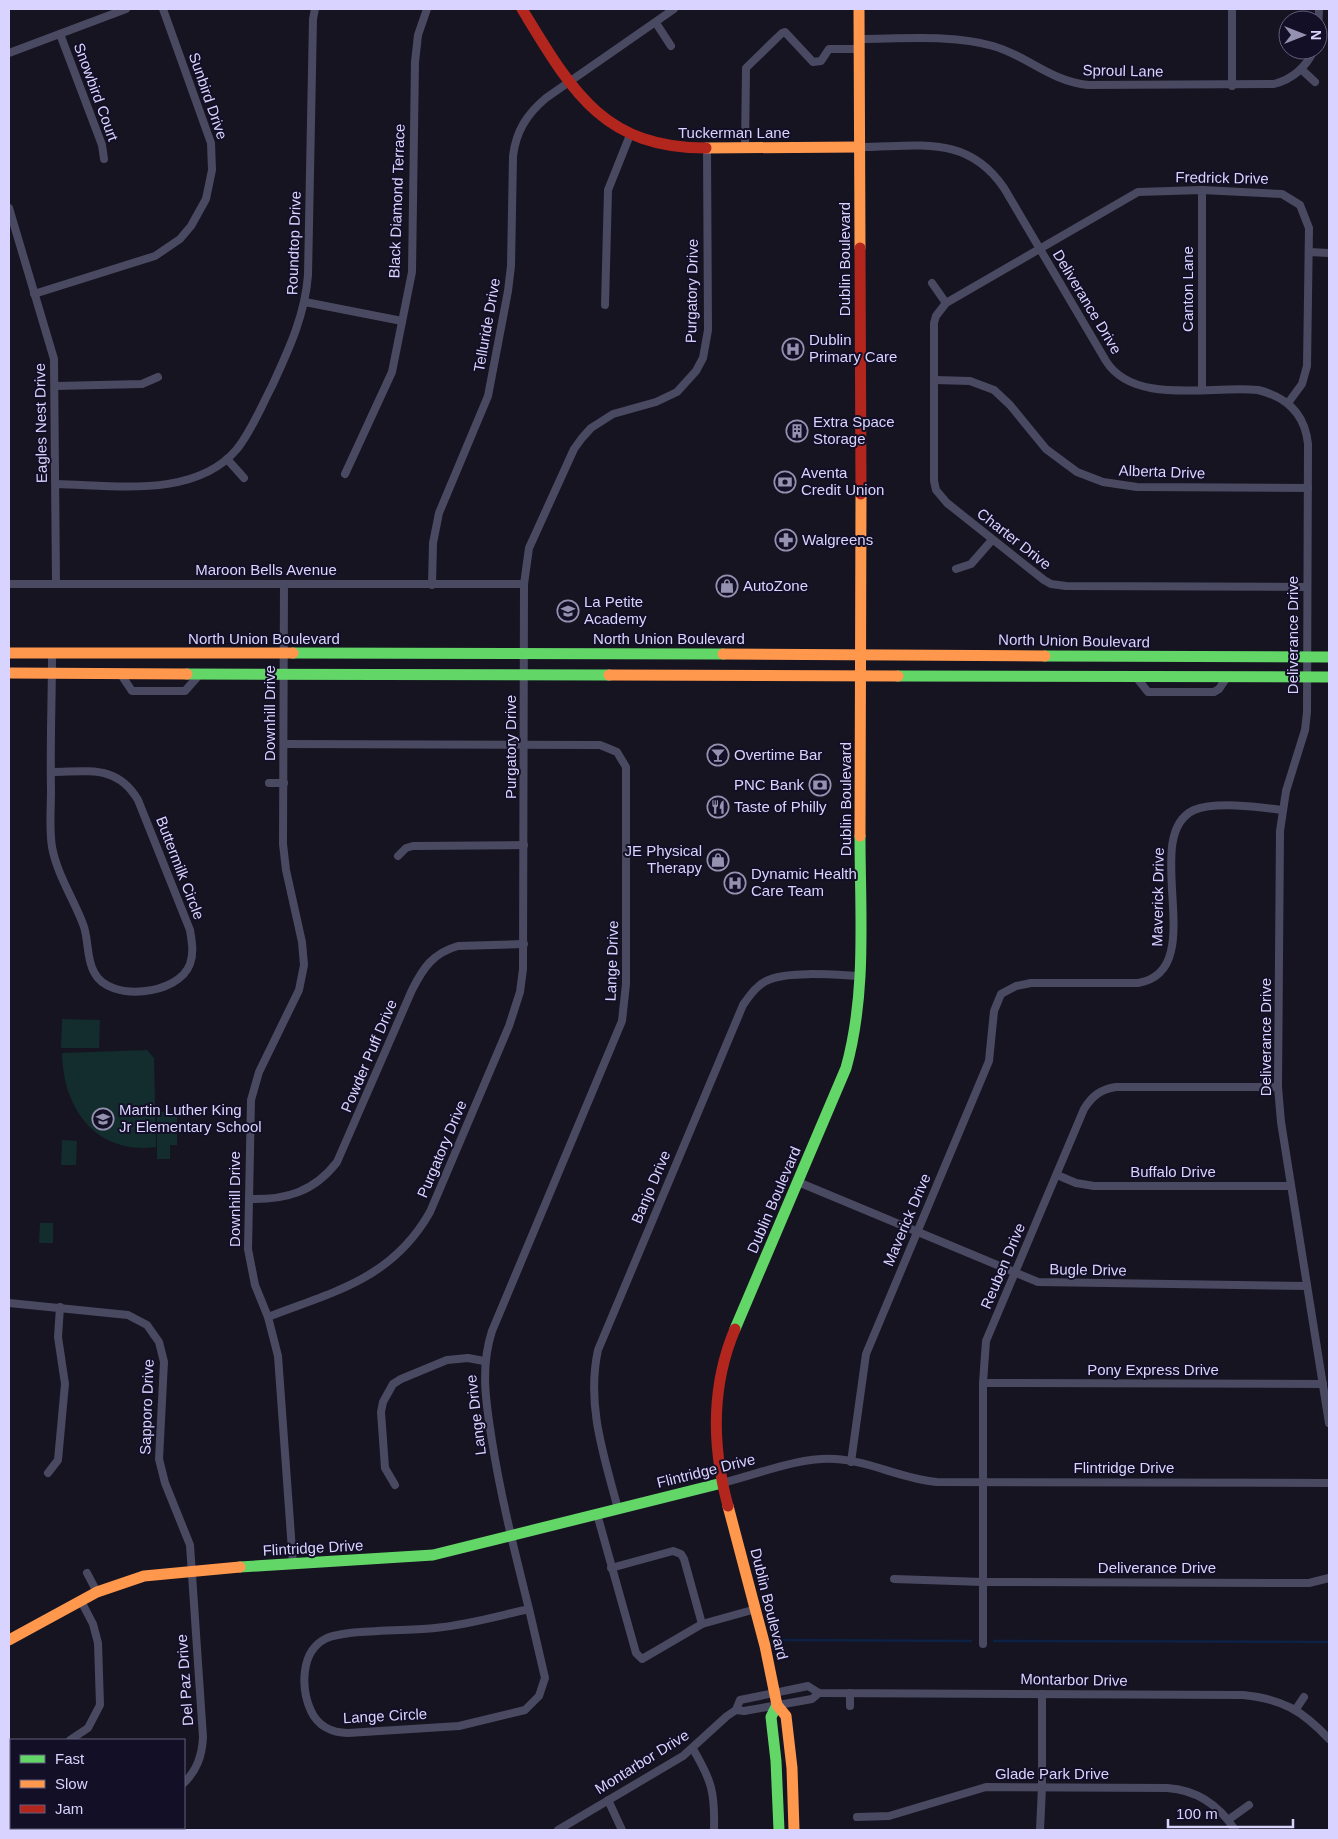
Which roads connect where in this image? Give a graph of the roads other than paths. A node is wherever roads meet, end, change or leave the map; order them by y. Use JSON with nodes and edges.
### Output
{"nodes":[{"id":1,"x":126,"y":9,"type":"edge"},
{"id":2,"x":163,"y":9,"type":"edge"},
{"id":3,"x":315,"y":9,"type":"edge"},
{"id":4,"x":427,"y":9,"type":"edge"},
{"id":5,"x":522,"y":9,"type":"edge"},
{"id":6,"x":674,"y":9,"type":"edge"},
{"id":7,"x":859,"y":9,"type":"edge"},
{"id":8,"x":1232,"y":9,"type":"edge"},
{"id":9,"x":656,"y":23,"type":"junction"},
{"id":10,"x":60,"y":34,"type":"junction"},
{"id":11,"x":859,"y":44,"type":"junction"},
{"id":12,"x":671,"y":46,"type":"dead end"},
{"id":13,"x":9,"y":53,"type":"edge"},
{"id":14,"x":1307,"y":60,"type":"edge"},
{"id":15,"x":1301,"y":69,"type":"junction"},
{"id":16,"x":1315,"y":82,"type":"dead end"},
{"id":17,"x":568,"y":83,"type":"junction"},
{"id":18,"x":1232,"y":86,"type":"junction"},
{"id":19,"x":630,"y":135,"type":"junction"},
{"id":20,"x":859,"y":148,"type":"junction"},
{"id":21,"x":707,"y":149,"type":"junction"},
{"id":22,"x":745,"y":149,"type":"junction"},
{"id":23,"x":104,"y":159,"type":"dead end"},
{"id":24,"x":1202,"y":190,"type":"junction"},
{"id":25,"x":9,"y":208,"type":"edge"},
{"id":26,"x":1039,"y":249,"type":"junction"},
{"id":27,"x":1309,"y":252,"type":"junction"},
{"id":28,"x":1329,"y":253,"type":"edge"},
{"id":29,"x":932,"y":283,"type":"dead end"},
{"id":30,"x":34,"y":294,"type":"junction"},
{"id":31,"x":305,"y":302,"type":"junction"},
{"id":32,"x":946,"y":303,"type":"junction"},
{"id":33,"x":605,"y":305,"type":"dead end"},
{"id":34,"x":402,"y":321,"type":"junction"},
{"id":35,"x":158,"y":377,"type":"dead end"},
{"id":36,"x":934,"y":380,"type":"junction"},
{"id":37,"x":56,"y":386,"type":"junction"},
{"id":38,"x":1202,"y":389,"type":"junction"},
{"id":39,"x":1288,"y":403,"type":"junction"},
{"id":40,"x":227,"y":459,"type":"junction"},
{"id":41,"x":346,"y":474,"type":"dead end"},
{"id":42,"x":244,"y":478,"type":"dead end"},
{"id":43,"x":56,"y":484,"type":"junction"},
{"id":44,"x":1308,"y":488,"type":"junction"},
{"id":45,"x":992,"y":540,"type":"junction"},
{"id":46,"x":956,"y":569,"type":"dead end"},
{"id":47,"x":9,"y":584,"type":"edge"},
{"id":48,"x":56,"y":584,"type":"junction"},
{"id":49,"x":284,"y":584,"type":"junction"},
{"id":50,"x":524,"y":584,"type":"junction"},
{"id":51,"x":432,"y":585,"type":"junction"},
{"id":52,"x":1307,"y":587,"type":"junction"},
{"id":53,"x":9,"y":653,"type":"edge"},
{"id":54,"x":52,"y":653,"type":"junction"},
{"id":55,"x":525,"y":653,"type":"junction"},
{"id":56,"x":283,"y":654,"type":"junction"},
{"id":57,"x":861,"y":654,"type":"junction"},
{"id":58,"x":1307,"y":657,"type":"junction"},
{"id":59,"x":1329,"y":657,"type":"edge"},
{"id":60,"x":52,"y":673,"type":"junction"},
{"id":61,"x":120,"y":673,"type":"junction"},
{"id":62,"x":9,"y":674,"type":"edge"},
{"id":63,"x":200,"y":674,"type":"junction"},
{"id":64,"x":284,"y":674,"type":"junction"},
{"id":65,"x":524,"y":674,"type":"junction"},
{"id":66,"x":861,"y":674,"type":"junction"},
{"id":67,"x":1306,"y":677,"type":"junction"},
{"id":68,"x":1329,"y":677,"type":"edge"},
{"id":69,"x":284,"y":744,"type":"junction"},
{"id":70,"x":525,"y":744,"type":"junction"},
{"id":71,"x":51,"y":772,"type":"junction"},
{"id":72,"x":284,"y":782,"type":"junction"},
{"id":73,"x":269,"y":783,"type":"dead end"},
{"id":74,"x":1282,"y":810,"type":"junction"},
{"id":75,"x":524,"y":845,"type":"junction"},
{"id":76,"x":398,"y":856,"type":"dead end"},
{"id":77,"x":524,"y":944,"type":"junction"},
{"id":78,"x":860,"y":976,"type":"junction"},
{"id":79,"x":994,"y":987,"type":"dead end"},
{"id":80,"x":1001,"y":994,"type":"junction"},
{"id":81,"x":1278,"y":1087,"type":"junction"},
{"id":82,"x":1057,"y":1175,"type":"junction"},
{"id":83,"x":798,"y":1182,"type":"junction"},
{"id":84,"x":1291,"y":1186,"type":"junction"},
{"id":85,"x":249,"y":1199,"type":"junction"},
{"id":86,"x":917,"y":1230,"type":"junction"},
{"id":87,"x":1015,"y":1274,"type":"junction"},
{"id":88,"x":1307,"y":1286,"type":"junction"},
{"id":89,"x":9,"y":1303,"type":"edge"},
{"id":90,"x":60,"y":1307,"type":"junction"},
{"id":91,"x":268,"y":1317,"type":"junction"},
{"id":92,"x":484,"y":1361,"type":"junction"},
{"id":93,"x":983,"y":1383,"type":"junction"},
{"id":94,"x":1323,"y":1384,"type":"junction"},
{"id":95,"x":1329,"y":1423,"type":"edge"},
{"id":96,"x":851,"y":1462,"type":"junction"},
{"id":97,"x":48,"y":1473,"type":"dead end"},
{"id":98,"x":722,"y":1483,"type":"junction"},
{"id":99,"x":982,"y":1483,"type":"junction"},
{"id":100,"x":1329,"y":1483,"type":"edge"},
{"id":101,"x":395,"y":1484,"type":"dead end"},
{"id":102,"x":618,"y":1509,"type":"junction"},
{"id":103,"x":597,"y":1514,"type":"junction"},
{"id":104,"x":511,"y":1536,"type":"junction"},
{"id":105,"x":293,"y":1564,"type":"junction"},
{"id":106,"x":611,"y":1568,"type":"junction"},
{"id":107,"x":192,"y":1570,"type":"junction"},
{"id":108,"x":87,"y":1573,"type":"dead end"},
{"id":109,"x":1329,"y":1578,"type":"edge"},
{"id":110,"x":894,"y":1579,"type":"dead end"},
{"id":111,"x":983,"y":1582,"type":"junction"},
{"id":112,"x":97,"y":1592,"type":"junction"},
{"id":113,"x":81,"y":1601,"type":"junction"},
{"id":114,"x":529,"y":1609,"type":"junction"},
{"id":115,"x":756,"y":1609,"type":"junction"},
{"id":116,"x":702,"y":1624,"type":"junction"},
{"id":117,"x":9,"y":1640,"type":"edge"},
{"id":118,"x":983,"y":1644,"type":"dead end"},
{"id":119,"x":774,"y":1692,"type":"junction"},
{"id":120,"x":819,"y":1693,"type":"junction"},
{"id":121,"x":850,"y":1693,"type":"junction"},
{"id":122,"x":1042,"y":1694,"type":"junction"},
{"id":123,"x":1304,"y":1697,"type":"dead end"},
{"id":124,"x":777,"y":1706,"type":"junction"},
{"id":125,"x":850,"y":1706,"type":"dead end"},
{"id":126,"x":1296,"y":1709,"type":"junction"},
{"id":127,"x":736,"y":1710,"type":"junction"},
{"id":128,"x":1329,"y":1738,"type":"edge"},
{"id":129,"x":72,"y":1739,"type":"edge"},
{"id":130,"x":693,"y":1749,"type":"junction"},
{"id":131,"x":185,"y":1781,"type":"edge"},
{"id":132,"x":1042,"y":1787,"type":"junction"},
{"id":133,"x":608,"y":1800,"type":"junction"},
{"id":134,"x":1249,"y":1805,"type":"dead end"},
{"id":135,"x":857,"y":1817,"type":"dead end"},
{"id":136,"x":1228,"y":1820,"type":"junction"},
{"id":137,"x":558,"y":1830,"type":"edge"},
{"id":138,"x":622,"y":1830,"type":"edge"},
{"id":139,"x":714,"y":1830,"type":"edge"},
{"id":140,"x":779,"y":1830,"type":"edge"},
{"id":141,"x":794,"y":1830,"type":"edge"},
{"id":142,"x":1040,"y":1830,"type":"edge"},
{"id":143,"x":1235,"y":1830,"type":"edge"}],
"edges":[{"from":1,"to":10,"type":"street"},
{"from":2,"to":30,"type":"street","name":"Sunbird Drive"},
{"from":3,"to":31,"type":"street","name":"Roundtop Drive"},
{"from":4,"to":34,"type":"street","name":"Black Diamond Terrace"},
{"from":5,"to":17,"type":"main road","name":"Tuckerman Lane"},
{"from":6,"to":9,"type":"street","name":"Telluride Drive"},
{"from":7,"to":11,"type":"main road","name":"Dublin Boulevard"},
{"from":8,"to":18,"type":"street"},
{"from":9,"to":12,"type":"street"},
{"from":9,"to":17,"type":"street","name":"Telluride Drive"},
{"from":10,"to":13,"type":"street"},
{"from":10,"to":23,"type":"street","name":"Snowbird Court"},
{"from":11,"to":18,"type":"street","name":"Sproul Lane"},
{"from":11,"to":20,"type":"main road","name":"Dublin Boulevard"},
{"from":11,"to":22,"type":"street","name":"Sproul Lane"},
{"from":14,"to":15,"type":"street","name":"Sproul Lane"},
{"from":15,"to":16,"type":"street"},
{"from":15,"to":18,"type":"street","name":"Sproul Lane"},
{"from":17,"to":19,"type":"main road","name":"Tuckerman Lane"},
{"from":17,"to":51,"type":"street","name":"Telluride Drive"},
{"from":19,"to":21,"type":"main road","name":"Tuckerman Lane"},
{"from":19,"to":33,"type":"street"},
{"from":20,"to":22,"type":"main road","name":"Tuckerman Lane"},
{"from":20,"to":26,"type":"street","name":"Deliverance Drive"},
{"from":20,"to":57,"type":"main road","name":"Dublin Boulevard"},
{"from":21,"to":22,"type":"main road","name":"Tuckerman Lane"},
{"from":21,"to":50,"type":"street","name":"Purgatory Drive"},
{"from":24,"to":26,"type":"street","name":"Fredrick Drive"},
{"from":24,"to":27,"type":"street","name":"Fredrick Drive"},
{"from":24,"to":38,"type":"street","name":"Canton Lane"},
{"from":25,"to":30,"type":"street","name":"Eagles Nest Drive"},
{"from":26,"to":32,"type":"street"},
{"from":26,"to":38,"type":"street","name":"Deliverance Drive"},
{"from":27,"to":28,"type":"street"},
{"from":27,"to":39,"type":"street","name":"Fredrick Drive"},
{"from":29,"to":32,"type":"street"},
{"from":30,"to":37,"type":"street","name":"Eagles Nest Drive"},
{"from":31,"to":34,"type":"street"},
{"from":31,"to":40,"type":"street","name":"Roundtop Drive"},
{"from":32,"to":36,"type":"street","name":"Charter Drive"},
{"from":34,"to":41,"type":"street","name":"Black Diamond Terrace"},
{"from":35,"to":37,"type":"street"},
{"from":36,"to":44,"type":"street","name":"Alberta Drive"},
{"from":36,"to":45,"type":"street","name":"Charter Drive"},
{"from":37,"to":43,"type":"street","name":"Eagles Nest Drive"},
{"from":38,"to":39,"type":"street","name":"Deliverance Drive"},
{"from":39,"to":44,"type":"street","name":"Deliverance Drive"},
{"from":40,"to":42,"type":"street"},
{"from":40,"to":43,"type":"street","name":"Roundtop Drive"},
{"from":43,"to":48,"type":"street","name":"Eagles Nest Drive"},
{"from":44,"to":52,"type":"street","name":"Deliverance Drive"},
{"from":45,"to":46,"type":"street"},
{"from":45,"to":52,"type":"street","name":"Charter Drive"},
{"from":47,"to":48,"type":"street","name":"Maroon Bells Avenue"},
{"from":48,"to":49,"type":"street","name":"Maroon Bells Avenue"},
{"from":49,"to":51,"type":"street","name":"Maroon Bells Avenue"},
{"from":49,"to":56,"type":"street","name":"Downhill Drive"},
{"from":50,"to":51,"type":"street","name":"Maroon Bells Avenue"},
{"from":50,"to":55,"type":"street","name":"Purgatory Drive"},
{"from":52,"to":58,"type":"street","name":"Deliverance Drive"},
{"from":53,"to":54,"type":"main road","name":"North Union Boulevard"},
{"from":54,"to":56,"type":"main road","name":"North Union Boulevard"},
{"from":54,"to":60,"type":"street","name":"Buttermilk Circle"},
{"from":55,"to":56,"type":"main road","name":"North Union Boulevard"},
{"from":55,"to":57,"type":"main road","name":"North Union Boulevard"},
{"from":55,"to":65,"type":"street","name":"Purgatory Drive"},
{"from":56,"to":64,"type":"street","name":"Downhill Drive"},
{"from":57,"to":58,"type":"main road","name":"North Union Boulevard"},
{"from":57,"to":66,"type":"main road","name":"Dublin Boulevard"},
{"from":58,"to":59,"type":"main road","name":"North Union Boulevard"},
{"from":58,"to":67,"type":"street","name":"Deliverance Drive"},
{"from":60,"to":61,"type":"main road"},
{"from":60,"to":62,"type":"main road"},
{"from":60,"to":71,"type":"street","name":"Buttermilk Circle"},
{"from":61,"to":63,"type":"main road"},
{"from":61,"to":63,"type":"street"},
{"from":63,"to":64,"type":"main road"},
{"from":64,"to":65,"type":"main road"},
{"from":64,"to":69,"type":"street","name":"Downhill Drive"},
{"from":65,"to":66,"type":"main road"},
{"from":65,"to":70,"type":"street","name":"Purgatory Drive"},
{"from":66,"to":67,"type":"main road"},
{"from":66,"to":78,"type":"main road","name":"Dublin Boulevard"},
{"from":67,"to":68,"type":"main road"},
{"from":67,"to":74,"type":"street","name":"Deliverance Drive"},
{"from":69,"to":70,"type":"street","name":"Lange Drive"},
{"from":69,"to":72,"type":"street","name":"Downhill Drive"},
{"from":70,"to":75,"type":"street","name":"Purgatory Drive"},
{"from":70,"to":92,"type":"street","name":"Lange Drive"},
{"from":71,"to":71,"type":"street","name":"Buttermilk Circle"},
{"from":72,"to":73,"type":"street","name":"Downhill Drive"},
{"from":72,"to":85,"type":"street","name":"Downhill Drive"},
{"from":74,"to":80,"type":"street","name":"Maverick Drive"},
{"from":74,"to":81,"type":"street","name":"Deliverance Drive"},
{"from":75,"to":76,"type":"street"},
{"from":75,"to":77,"type":"street","name":"Purgatory Drive"},
{"from":77,"to":85,"type":"street","name":"Powder Puff Drive"},
{"from":77,"to":91,"type":"street","name":"Purgatory Drive"},
{"from":78,"to":83,"type":"main road","name":"Dublin Boulevard"},
{"from":78,"to":102,"type":"street","name":"Banjo Drive"},
{"from":79,"to":80,"type":"street"},
{"from":80,"to":86,"type":"street","name":"Maverick Drive"},
{"from":81,"to":82,"type":"street","name":"Reuben Drive"},
{"from":81,"to":84,"type":"street","name":"Deliverance Drive"},
{"from":82,"to":84,"type":"street","name":"Buffalo Drive"},
{"from":82,"to":87,"type":"street","name":"Reuben Drive"},
{"from":83,"to":86,"type":"street","name":"Bugle Drive"},
{"from":83,"to":98,"type":"main road","name":"Dublin Boulevard"},
{"from":84,"to":88,"type":"street","name":"Deliverance Drive"},
{"from":85,"to":91,"type":"street","name":"Downhill Drive"},
{"from":86,"to":87,"type":"street","name":"Bugle Drive"},
{"from":86,"to":96,"type":"street","name":"Maverick Drive"},
{"from":87,"to":88,"type":"street","name":"Bugle Drive"},
{"from":87,"to":93,"type":"street","name":"Reuben Drive"},
{"from":88,"to":94,"type":"street","name":"Deliverance Drive"},
{"from":89,"to":90,"type":"street","name":"Sapporo Drive"},
{"from":90,"to":97,"type":"street"},
{"from":90,"to":107,"type":"street","name":"Sapporo Drive"},
{"from":91,"to":105,"type":"street","name":"Downhill Drive"},
{"from":92,"to":101,"type":"street"},
{"from":92,"to":104,"type":"street","name":"Lange Drive"},
{"from":93,"to":94,"type":"street","name":"Pony Express Drive"},
{"from":93,"to":99,"type":"street","name":"Reuben Drive"},
{"from":94,"to":95,"type":"street","name":"Deliverance Drive"},
{"from":96,"to":98,"type":"street","name":"Flintridge Drive"},
{"from":96,"to":99,"type":"street","name":"Flintridge Drive"},
{"from":98,"to":102,"type":"main road","name":"Flintridge Drive"},
{"from":98,"to":115,"type":"main road","name":"Dublin Boulevard"},
{"from":99,"to":100,"type":"street","name":"Flintridge Drive"},
{"from":99,"to":111,"type":"street","name":"Reuben Drive"},
{"from":102,"to":103,"type":"main road","name":"Flintridge Drive"},
{"from":103,"to":104,"type":"main road","name":"Flintridge Drive"},
{"from":103,"to":106,"type":"street"},
{"from":104,"to":105,"type":"main road","name":"Flintridge Drive"},
{"from":104,"to":114,"type":"street","name":"Lange Circle"},
{"from":105,"to":107,"type":"main road","name":"Flintridge Drive"},
{"from":106,"to":116,"type":"street"},
{"from":106,"to":116,"type":"street"},
{"from":107,"to":112,"type":"main road","name":"Flintridge Drive"},
{"from":107,"to":131,"type":"street","name":"Del Paz Drive"},
{"from":108,"to":112,"type":"street"},
{"from":109,"to":111,"type":"street","name":"Deliverance Drive"},
{"from":110,"to":111,"type":"street","name":"Deliverance Drive"},
{"from":111,"to":118,"type":"street","name":"Reuben Drive"},
{"from":112,"to":113,"type":"main road","name":"Flintridge Drive"},
{"from":113,"to":117,"type":"main road","name":"Flintridge Drive"},
{"from":113,"to":129,"type":"street"},
{"from":114,"to":114,"type":"street","name":"Lange Circle"},
{"from":115,"to":116,"type":"street"},
{"from":115,"to":119,"type":"main road","name":"Dublin Boulevard"},
{"from":119,"to":120,"type":"street","name":"Montarbor Drive"},
{"from":119,"to":124,"type":"main road","name":"Dublin Boulevard"},
{"from":119,"to":127,"type":"street","name":"Montarbor Drive"},
{"from":120,"to":121,"type":"street","name":"Montarbor Drive"},
{"from":120,"to":124,"type":"street","name":"Montarbor Drive"},
{"from":121,"to":122,"type":"street","name":"Montarbor Drive"},
{"from":121,"to":125,"type":"street"},
{"from":122,"to":126,"type":"street","name":"Montarbor Drive"},
{"from":122,"to":132,"type":"street"},
{"from":123,"to":126,"type":"street"},
{"from":124,"to":127,"type":"street","name":"Montarbor Drive"},
{"from":124,"to":140,"type":"main road","name":"Dublin Boulevard"},
{"from":124,"to":141,"type":"main road","name":"Dublin Boulevard"},
{"from":126,"to":128,"type":"street","name":"Montarbor Drive"},
{"from":127,"to":130,"type":"street","name":"Montarbor Drive"},
{"from":130,"to":133,"type":"street","name":"Montarbor Drive"},
{"from":130,"to":139,"type":"street"},
{"from":132,"to":135,"type":"street","name":"Glade Park Drive"},
{"from":132,"to":136,"type":"street","name":"Glade Park Drive"},
{"from":132,"to":142,"type":"street"},
{"from":133,"to":137,"type":"street","name":"Montarbor Drive"},
{"from":133,"to":138,"type":"street"},
{"from":134,"to":136,"type":"street"},
{"from":136,"to":143,"type":"street","name":"Glade Park Drive"}]}
